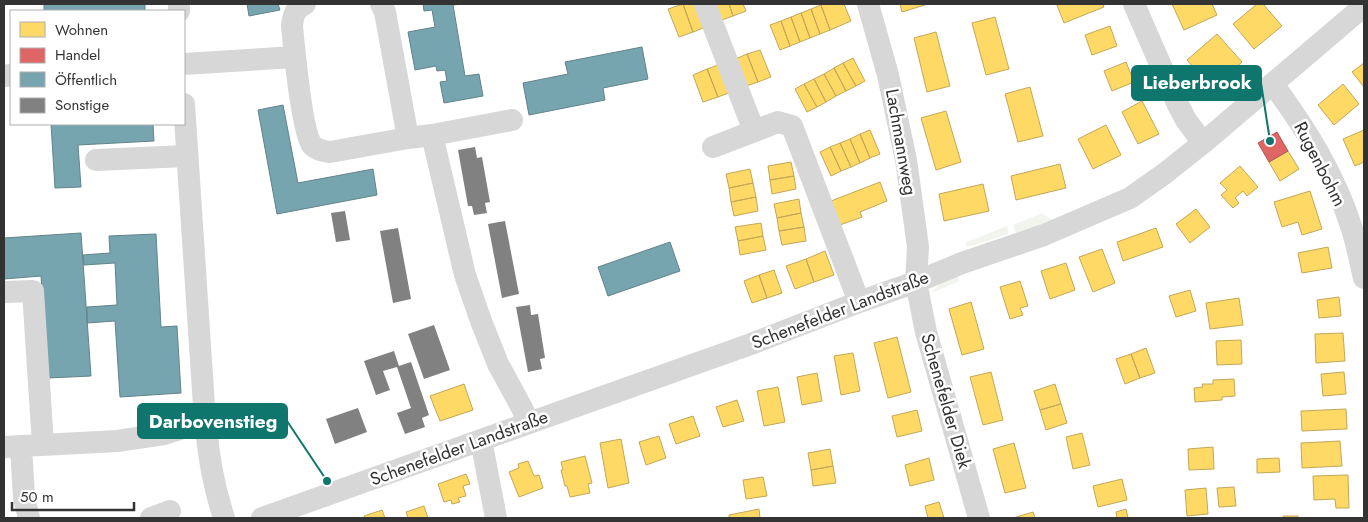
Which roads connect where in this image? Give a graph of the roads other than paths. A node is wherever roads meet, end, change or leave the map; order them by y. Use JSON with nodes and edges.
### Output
{"nodes":[{"id":1,"x":304,"y":4,"type":"edge"},
{"id":2,"x":381,"y":4,"type":"edge"},
{"id":3,"x":705,"y":4,"type":"edge"},
{"id":4,"x":868,"y":4,"type":"edge"},
{"id":5,"x":1134,"y":4,"type":"edge"},
{"id":6,"x":1364,"y":6,"type":"edge"},
{"id":7,"x":295,"y":56,"type":"junction"},
{"id":8,"x":185,"y":64,"type":"edge"},
{"id":9,"x":1273,"y":84,"type":"junction"},
{"id":10,"x":512,"y":120,"type":"dead end"},
{"id":11,"x":185,"y":125,"type":"edge"},
{"id":12,"x":754,"y":131,"type":"junction"},
{"id":13,"x":432,"y":135,"type":"junction"},
{"id":14,"x":408,"y":138,"type":"junction"},
{"id":15,"x":1203,"y":143,"type":"junction"},
{"id":16,"x":713,"y":146,"type":"dead end"},
{"id":17,"x":186,"y":156,"type":"junction"},
{"id":18,"x":96,"y":160,"type":"dead end"},
{"id":19,"x":1364,"y":278,"type":"edge"},
{"id":20,"x":916,"y":282,"type":"junction"},
{"id":21,"x":4,"y":292,"type":"edge"},
{"id":22,"x":859,"y":302,"type":"junction"},
{"id":23,"x":205,"y":421,"type":"junction"},
{"id":24,"x":528,"y":423,"type":"junction"},
{"id":25,"x":481,"y":440,"type":"junction"},
{"id":26,"x":43,"y":445,"type":"junction"},
{"id":27,"x":12,"y":447,"type":"edge"},
{"id":28,"x":29,"y":518,"type":"edge"},
{"id":29,"x":224,"y":518,"type":"edge"},
{"id":30,"x":262,"y":518,"type":"edge"},
{"id":31,"x":496,"y":518,"type":"edge"},
{"id":32,"x":979,"y":518,"type":"edge"}],
"edges":[{"from":1,"to":7,"type":"street"},
{"from":2,"to":14,"type":"street"},
{"from":3,"to":12,"type":"street"},
{"from":4,"to":20,"type":"street","name":"Lachmannweg"},
{"from":5,"to":15,"type":"street"},
{"from":6,"to":9,"type":"street","name":"Schenefelder Landstraße"},
{"from":7,"to":8,"type":"street"},
{"from":7,"to":14,"type":"street"},
{"from":9,"to":15,"type":"street","name":"Schenefelder Landstraße"},
{"from":9,"to":19,"type":"street","name":"Rugenbohm"},
{"from":10,"to":13,"type":"street"},
{"from":11,"to":17,"type":"street"},
{"from":12,"to":16,"type":"street"},
{"from":12,"to":22,"type":"street"},
{"from":13,"to":14,"type":"street"},
{"from":13,"to":24,"type":"street"},
{"from":15,"to":20,"type":"street","name":"Schenefelder Landstraße"},
{"from":17,"to":18,"type":"street"},
{"from":17,"to":23,"type":"street"},
{"from":20,"to":22,"type":"street","name":"Schenefelder Landstraße"},
{"from":20,"to":32,"type":"street","name":"Schenefelder Diek"},
{"from":21,"to":26,"type":"street"},
{"from":22,"to":24,"type":"street","name":"Schenefelder Landstraße"},
{"from":23,"to":26,"type":"street"},
{"from":23,"to":29,"type":"street"},
{"from":24,"to":25,"type":"street","name":"Schenefelder Landstraße"},
{"from":25,"to":30,"type":"street","name":"Schenefelder Landstraße"},
{"from":25,"to":31,"type":"street"},
{"from":26,"to":27,"type":"street"},
{"from":27,"to":28,"type":"street"}]}
